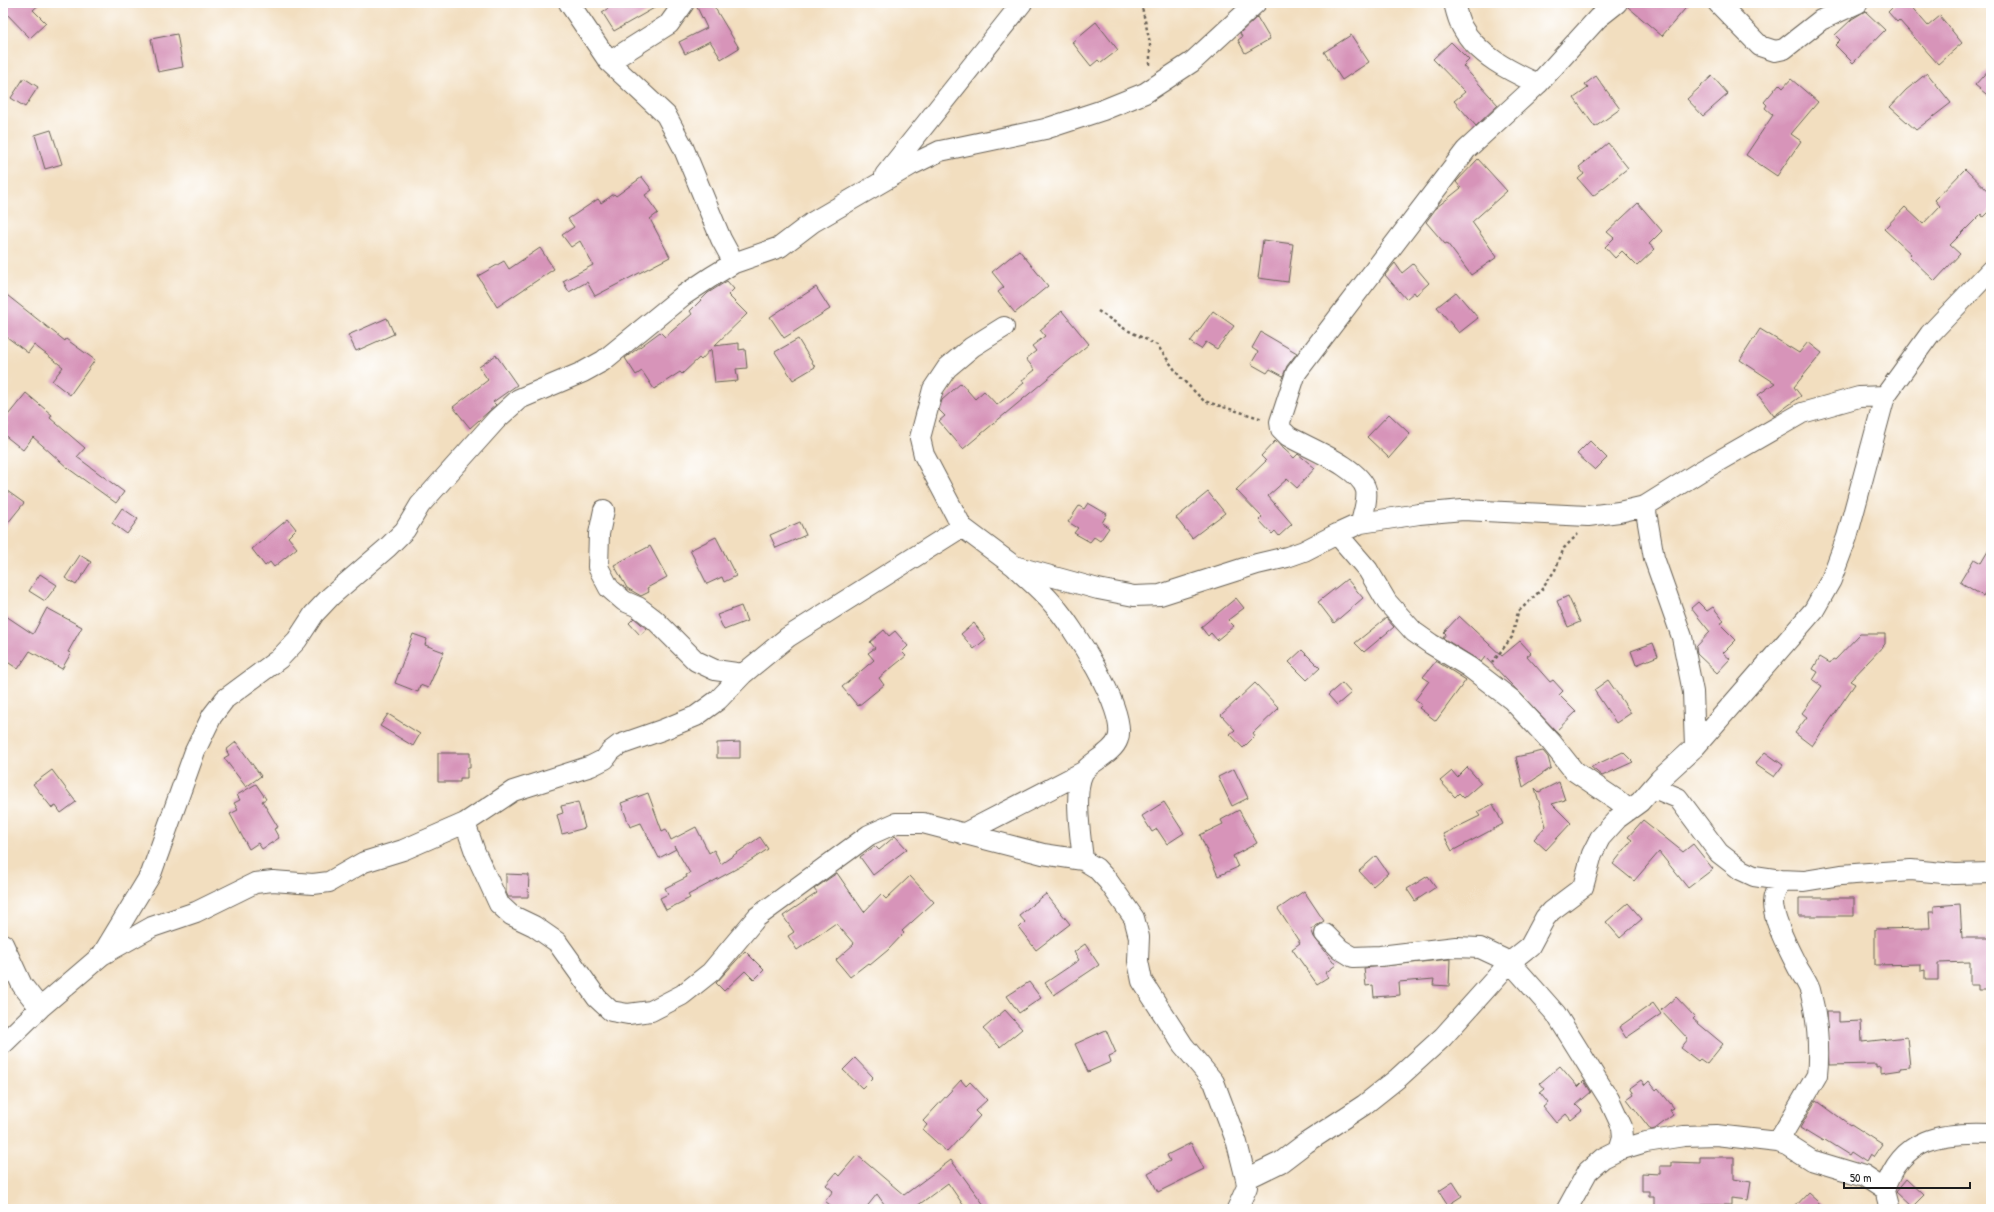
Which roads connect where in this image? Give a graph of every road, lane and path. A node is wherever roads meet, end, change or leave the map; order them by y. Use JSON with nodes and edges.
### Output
{"nodes":[{"id":1,"x":569,"y":3,"type":"edge"},
{"id":2,"x":684,"y":3,"type":"edge"},
{"id":3,"x":1022,"y":3,"type":"edge"},
{"id":4,"x":1142,"y":3,"type":"edge"},
{"id":5,"x":1256,"y":3,"type":"edge"},
{"id":6,"x":1454,"y":3,"type":"edge"},
{"id":7,"x":1617,"y":3,"type":"edge"},
{"id":8,"x":1706,"y":3,"type":"edge"},
{"id":9,"x":1712,"y":3,"type":"edge"},
{"id":10,"x":1718,"y":3,"type":"edge"},
{"id":11,"x":1858,"y":3,"type":"edge"},
{"id":12,"x":609,"y":62,"type":"junction"},
{"id":13,"x":1538,"y":84,"type":"junction"},
{"id":14,"x":1144,"y":93,"type":"junction"},
{"id":15,"x":878,"y":184,"type":"junction"},
{"id":16,"x":734,"y":263,"type":"junction"},
{"id":17,"x":1991,"y":270,"type":"edge"},
{"id":18,"x":1098,"y":311,"type":"dead end"},
{"id":19,"x":1004,"y":327,"type":"dead end"},
{"id":20,"x":1885,"y":396,"type":"junction"},
{"id":21,"x":1280,"y":425,"type":"junction"},
{"id":22,"x":1645,"y":506,"type":"junction"},
{"id":23,"x":604,"y":510,"type":"dead end"},
{"id":24,"x":1361,"y":523,"type":"junction"},
{"id":25,"x":962,"y":527,"type":"junction"},
{"id":26,"x":1584,"y":532,"type":"dead end"},
{"id":27,"x":1337,"y":534,"type":"junction"},
{"id":28,"x":1014,"y":566,"type":"junction"},
{"id":29,"x":743,"y":674,"type":"junction"},
{"id":30,"x":1480,"y":676,"type":"junction"},
{"id":31,"x":1695,"y":747,"type":"junction"},
{"id":32,"x":1083,"y":772,"type":"junction"},
{"id":33,"x":1654,"y":788,"type":"junction"},
{"id":34,"x":1629,"y":810,"type":"junction"},
{"id":35,"x":464,"y":823,"type":"junction"},
{"id":36,"x":963,"y":834,"type":"junction"},
{"id":37,"x":1083,"y":860,"type":"junction"},
{"id":38,"x":1991,"y":873,"type":"edge"},
{"id":39,"x":1781,"y":880,"type":"junction"},
{"id":40,"x":1325,"y":934,"type":"dead end"},
{"id":41,"x":3,"y":944,"type":"edge"},
{"id":42,"x":102,"y":955,"type":"junction"},
{"id":43,"x":1511,"y":963,"type":"junction"},
{"id":44,"x":40,"y":1008,"type":"junction"},
{"id":45,"x":3,"y":1044,"type":"edge"},
{"id":46,"x":1991,"y":1134,"type":"edge"},
{"id":47,"x":1778,"y":1142,"type":"junction"},
{"id":48,"x":1619,"y":1150,"type":"junction"},
{"id":49,"x":1246,"y":1179,"type":"junction"},
{"id":50,"x":1885,"y":1190,"type":"junction"},
{"id":51,"x":1237,"y":1209,"type":"edge"},
{"id":52,"x":1567,"y":1209,"type":"edge"},
{"id":53,"x":1890,"y":1209,"type":"edge"}],
"edges":[{"from":1,"to":12,"type":"street"},
{"from":2,"to":12,"type":"street"},
{"from":3,"to":15,"type":"street"},
{"from":4,"to":14,"type":"path"},
{"from":5,"to":14,"type":"street"},
{"from":6,"to":13,"type":"street"},
{"from":7,"to":13,"type":"street"},
{"from":8,"to":9,"type":"street"},
{"from":10,"to":11,"type":"street"},
{"from":12,"to":16,"type":"street"},
{"from":13,"to":21,"type":"street"},
{"from":14,"to":15,"type":"street"},
{"from":15,"to":16,"type":"street"},
{"from":16,"to":42,"type":"street"},
{"from":17,"to":20,"type":"street"},
{"from":18,"to":21,"type":"path"},
{"from":19,"to":25,"type":"street"},
{"from":20,"to":22,"type":"street"},
{"from":20,"to":31,"type":"street"},
{"from":21,"to":24,"type":"street"},
{"from":22,"to":24,"type":"street"},
{"from":22,"to":31,"type":"street"},
{"from":23,"to":29,"type":"street"},
{"from":24,"to":27,"type":"street"},
{"from":25,"to":28,"type":"street"},
{"from":25,"to":29,"type":"street"},
{"from":26,"to":30,"type":"path"},
{"from":27,"to":28,"type":"street"},
{"from":27,"to":30,"type":"street"},
{"from":28,"to":32,"type":"street"},
{"from":29,"to":35,"type":"street"},
{"from":30,"to":34,"type":"street"},
{"from":31,"to":33,"type":"street"},
{"from":32,"to":36,"type":"street"},
{"from":32,"to":37,"type":"street"},
{"from":33,"to":34,"type":"street"},
{"from":33,"to":39,"type":"street"},
{"from":34,"to":43,"type":"street"},
{"from":35,"to":36,"type":"street"},
{"from":35,"to":42,"type":"street"},
{"from":36,"to":37,"type":"street"},
{"from":37,"to":49,"type":"street"},
{"from":38,"to":39,"type":"street"},
{"from":39,"to":47,"type":"street"},
{"from":40,"to":43,"type":"street"},
{"from":41,"to":44,"type":"street"},
{"from":42,"to":44,"type":"street"},
{"from":43,"to":48,"type":"street"},
{"from":43,"to":49,"type":"street"},
{"from":44,"to":45,"type":"street"},
{"from":46,"to":50,"type":"street"},
{"from":47,"to":48,"type":"street"},
{"from":47,"to":50,"type":"street"},
{"from":48,"to":52,"type":"street"},
{"from":49,"to":51,"type":"street"},
{"from":50,"to":53,"type":"street"}]}
